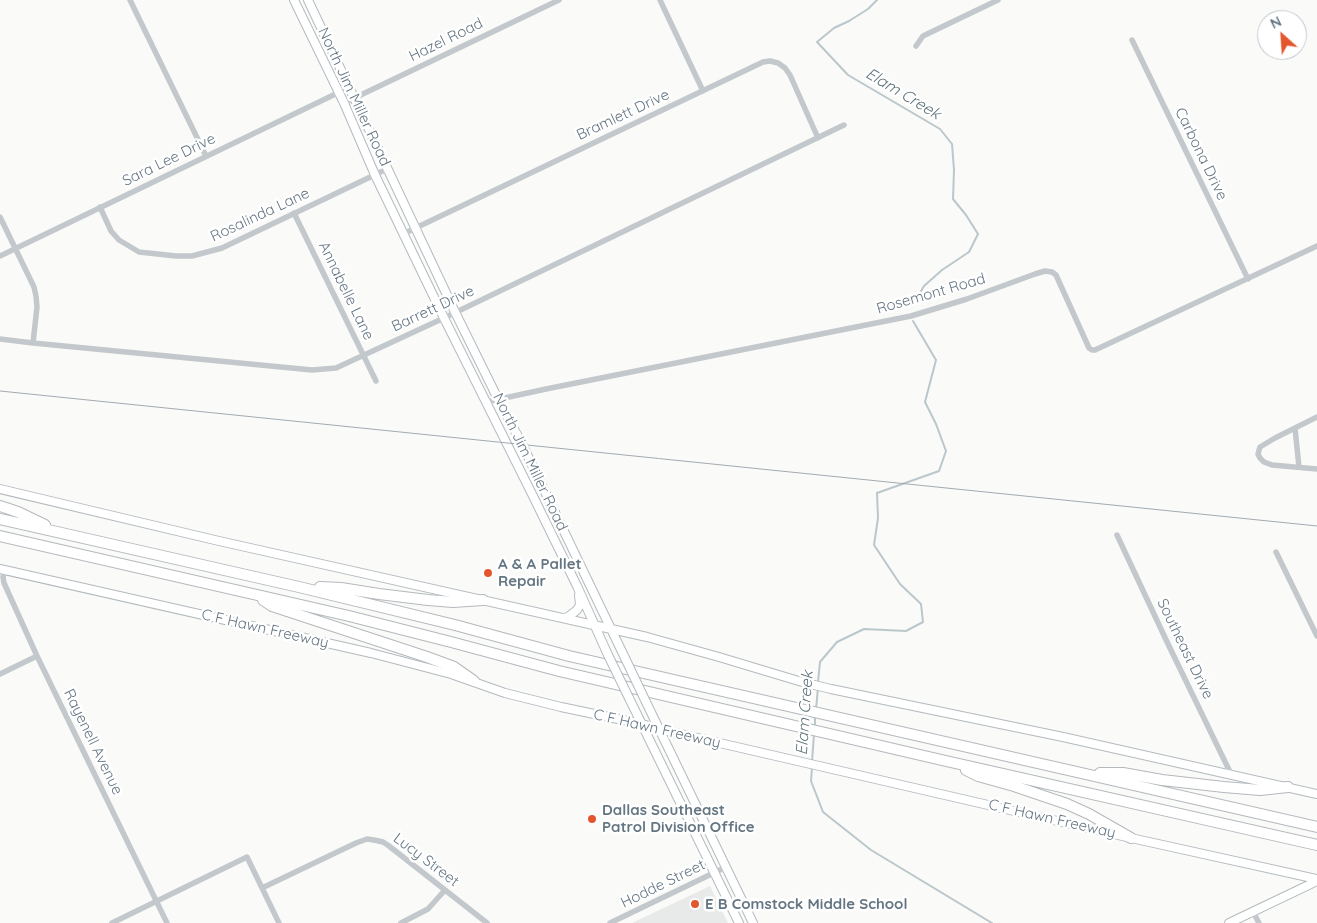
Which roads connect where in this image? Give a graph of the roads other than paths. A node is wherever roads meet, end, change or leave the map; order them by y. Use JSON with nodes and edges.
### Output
{"nodes":[{"id":1,"x":130,"y":0,"type":"edge"},
{"id":2,"x":294,"y":0,"type":"edge"},
{"id":3,"x":308,"y":0,"type":"edge"},
{"id":4,"x":559,"y":0,"type":"edge"},
{"id":5,"x":668,"y":0,"type":"edge"},
{"id":6,"x":998,"y":0,"type":"edge"},
{"id":7,"x":660,"y":2,"type":"edge"},
{"id":8,"x":1132,"y":40,"type":"dead end"},
{"id":9,"x":916,"y":46,"type":"dead end"},
{"id":10,"x":350,"y":87,"type":"junction"},
{"id":11,"x":704,"y":91,"type":"junction"},
{"id":12,"x":339,"y":92,"type":"junction"},
{"id":13,"x":355,"y":98,"type":"junction"},
{"id":14,"x":344,"y":103,"type":"junction"},
{"id":15,"x":844,"y":125,"type":"dead end"},
{"id":16,"x":818,"y":138,"type":"junction"},
{"id":17,"x":206,"y":156,"type":"junction"},
{"id":18,"x":388,"y":169,"type":"junction"},
{"id":19,"x":375,"y":175,"type":"junction"},
{"id":20,"x":100,"y":207,"type":"junction"},
{"id":21,"x":294,"y":213,"type":"junction"},
{"id":22,"x":0,"y":217,"type":"edge"},
{"id":23,"x":415,"y":228,"type":"junction"},
{"id":24,"x":403,"y":234,"type":"junction"},
{"id":25,"x":1317,"y":246,"type":"edge"},
{"id":26,"x":15,"y":248,"type":"junction"},
{"id":27,"x":0,"y":256,"type":"edge"},
{"id":28,"x":1248,"y":279,"type":"junction"},
{"id":29,"x":456,"y":312,"type":"junction"},
{"id":30,"x":444,"y":318,"type":"junction"},
{"id":31,"x":0,"y":339,"type":"edge"},
{"id":32,"x":33,"y":343,"type":"junction"},
{"id":33,"x":364,"y":355,"type":"junction"},
{"id":34,"x":376,"y":381,"type":"dead end"},
{"id":35,"x":498,"y":399,"type":"junction"},
{"id":36,"x":486,"y":402,"type":"junction"},
{"id":37,"x":1317,"y":417,"type":"edge"},
{"id":38,"x":1295,"y":428,"type":"junction"},
{"id":39,"x":1299,"y":467,"type":"junction"},
{"id":40,"x":1317,"y":469,"type":"edge"},
{"id":41,"x":0,"y":489,"type":"edge"},
{"id":42,"x":0,"y":506,"type":"edge"},
{"id":43,"x":0,"y":519,"type":"edge"},
{"id":44,"x":57,"y":532,"type":"junction"},
{"id":45,"x":1117,"y":535,"type":"dead end"},
{"id":46,"x":0,"y":536,"type":"edge"},
{"id":47,"x":1276,"y":552,"type":"dead end"},
{"id":48,"x":2,"y":569,"type":"edge"},
{"id":49,"x":577,"y":586,"type":"junction"},
{"id":50,"x":299,"y":587,"type":"junction"},
{"id":51,"x":254,"y":594,"type":"junction"},
{"id":52,"x":483,"y":600,"type":"junction"},
{"id":53,"x":564,"y":618,"type":"junction"},
{"id":54,"x":594,"y":625,"type":"junction"},
{"id":55,"x":611,"y":628,"type":"junction"},
{"id":56,"x":1317,"y":636,"type":"edge"},
{"id":57,"x":37,"y":656,"type":"junction"},
{"id":58,"x":0,"y":674,"type":"edge"},
{"id":59,"x":474,"y":681,"type":"junction"},
{"id":60,"x":642,"y":724,"type":"junction"},
{"id":61,"x":659,"y":729,"type":"junction"},
{"id":62,"x":946,"y":761,"type":"junction"},
{"id":63,"x":678,"y":768,"type":"junction"},
{"id":64,"x":1079,"y":773,"type":"junction"},
{"id":65,"x":1231,"y":774,"type":"junction"},
{"id":66,"x":666,"y":775,"type":"junction"},
{"id":67,"x":1288,"y":787,"type":"junction"},
{"id":68,"x":1317,"y":794,"type":"edge"},
{"id":69,"x":700,"y":815,"type":"junction"},
{"id":70,"x":688,"y":820,"type":"junction"},
{"id":71,"x":1317,"y":827,"type":"edge"},
{"id":72,"x":1131,"y":838,"type":"junction"},
{"id":73,"x":1317,"y":845,"type":"edge"},
{"id":74,"x":726,"y":867,"type":"junction"},
{"id":75,"x":714,"y":873,"type":"junction"},
{"id":76,"x":1317,"y":880,"type":"edge"},
{"id":77,"x":262,"y":888,"type":"junction"},
{"id":78,"x":445,"y":890,"type":"junction"},
{"id":79,"x":156,"y":902,"type":"junction"},
{"id":80,"x":1254,"y":912,"type":"junction"},
{"id":81,"x":112,"y":923,"type":"edge"},
{"id":82,"x":167,"y":923,"type":"edge"},
{"id":83,"x":279,"y":923,"type":"edge"},
{"id":84,"x":401,"y":923,"type":"edge"},
{"id":85,"x":487,"y":923,"type":"edge"},
{"id":86,"x":610,"y":923,"type":"edge"},
{"id":87,"x":739,"y":923,"type":"edge"},
{"id":88,"x":753,"y":923,"type":"edge"},
{"id":89,"x":1229,"y":923,"type":"edge"},
{"id":90,"x":1259,"y":923,"type":"edge"}],
"edges":[{"from":1,"to":17,"type":"street"},
{"from":2,"to":12,"type":"main road","name":"North Jim Miller Road"},
{"from":3,"to":10,"type":"main road","name":"North Jim Miller Road"},
{"from":4,"to":13,"type":"street","name":"Hazel Road"},
{"from":5,"to":7,"type":"street"},
{"from":6,"to":9,"type":"street"},
{"from":7,"to":11,"type":"street"},
{"from":8,"to":28,"type":"street","name":"Carbona Drive"},
{"from":10,"to":12,"type":"street","name":"Sara Lee Drive"},
{"from":10,"to":13,"type":"main road","name":"North Jim Miller Road"},
{"from":11,"to":16,"type":"street","name":"Bramlett Drive"},
{"from":11,"to":23,"type":"street","name":"Bramlett Drive"},
{"from":12,"to":14,"type":"main road","name":"North Jim Miller Road"},
{"from":12,"to":17,"type":"street","name":"Sara Lee Drive"},
{"from":13,"to":14,"type":"street","name":"Hazel Road"},
{"from":13,"to":18,"type":"main road","name":"North Jim Miller Road"},
{"from":14,"to":19,"type":"main road","name":"North Jim Miller Road"},
{"from":15,"to":16,"type":"street","name":"Barrett Drive"},
{"from":16,"to":29,"type":"street","name":"Barrett Drive"},
{"from":17,"to":20,"type":"street","name":"Sara Lee Drive"},
{"from":18,"to":19,"type":"street","name":"Rosalinda Lane"},
{"from":18,"to":23,"type":"main road","name":"North Jim Miller Road"},
{"from":19,"to":21,"type":"street","name":"Rosalinda Lane"},
{"from":19,"to":24,"type":"main road","name":"North Jim Miller Road"},
{"from":20,"to":21,"type":"street","name":"Rosalinda Lane"},
{"from":20,"to":26,"type":"street","name":"Sara Lee Drive"},
{"from":21,"to":33,"type":"street","name":"Annabelle Lane"},
{"from":22,"to":26,"type":"street"},
{"from":23,"to":24,"type":"street","name":"Bramlett Drive"},
{"from":23,"to":29,"type":"main road","name":"North Jim Miller Road"},
{"from":24,"to":30,"type":"main road","name":"North Jim Miller Road"},
{"from":25,"to":28,"type":"street","name":"Rosemont Road"},
{"from":26,"to":27,"type":"street","name":"Sara Lee Drive"},
{"from":26,"to":32,"type":"street"},
{"from":28,"to":35,"type":"street","name":"Rosemont Road"},
{"from":29,"to":30,"type":"street","name":"Barrett Drive"},
{"from":29,"to":35,"type":"main road","name":"North Jim Miller Road"},
{"from":30,"to":33,"type":"street","name":"Barrett Drive"},
{"from":30,"to":36,"type":"main road","name":"North Jim Miller Road"},
{"from":31,"to":32,"type":"street","name":"Barrett Drive"},
{"from":32,"to":33,"type":"street","name":"Barrett Drive"},
{"from":33,"to":34,"type":"street","name":"Annabelle Lane"},
{"from":35,"to":36,"type":"street","name":"Rosemont Road"},
{"from":35,"to":55,"type":"main road","name":"North Jim Miller Road"},
{"from":36,"to":49,"type":"main road","name":"North Jim Miller Road"},
{"from":37,"to":38,"type":"street"},
{"from":38,"to":39,"type":"street"},
{"from":38,"to":39,"type":"street"},
{"from":39,"to":40,"type":"street"},
{"from":41,"to":52,"type":"main road"},
{"from":42,"to":44,"type":"highway"},
{"from":43,"to":44,"type":"highway"},
{"from":44,"to":50,"type":"highway"},
{"from":45,"to":65,"type":"street","name":"Southeast Drive"},
{"from":46,"to":51,"type":"highway","name":"C F Hawn Freeway"},
{"from":47,"to":56,"type":"street"},
{"from":48,"to":57,"type":"street","name":"Rayenell Avenue"},
{"from":48,"to":59,"type":"main road","name":"C F Hawn Freeway"},
{"from":49,"to":53,"type":"main road"},
{"from":49,"to":54,"type":"main road","name":"North Jim Miller Road"},
{"from":50,"to":52,"type":"highway"},
{"from":50,"to":64,"type":"highway"},
{"from":51,"to":59,"type":"highway"},
{"from":51,"to":62,"type":"highway","name":"C F Hawn Freeway"},
{"from":52,"to":53,"type":"main road"},
{"from":53,"to":54,"type":"main road"},
{"from":54,"to":55,"type":"main road"},
{"from":54,"to":60,"type":"main road","name":"North Jim Miller Road","bridge":true},
{"from":55,"to":61,"type":"main road","name":"North Jim Miller Road","bridge":true},
{"from":55,"to":65,"type":"main road"},
{"from":57,"to":58,"type":"street"},
{"from":57,"to":79,"type":"street","name":"Rayenell Avenue"},
{"from":59,"to":60,"type":"main road","name":"C F Hawn Freeway"},
{"from":60,"to":61,"type":"main road","name":"C F Hawn Freeway"},
{"from":60,"to":66,"type":"main road","name":"North Jim Miller Road"},
{"from":61,"to":63,"type":"main road","name":"North Jim Miller Road"},
{"from":61,"to":72,"type":"main road","name":"C F Hawn Freeway"},
{"from":62,"to":72,"type":"highway"},
{"from":62,"to":73,"type":"highway","name":"C F Hawn Freeway"},
{"from":63,"to":66,"type":"main road"},
{"from":63,"to":69,"type":"main road","name":"North Jim Miller Road"},
{"from":64,"to":67,"type":"highway"},
{"from":64,"to":71,"type":"highway"},
{"from":65,"to":67,"type":"main road"},
{"from":66,"to":70,"type":"main road","name":"North Jim Miller Road"},
{"from":67,"to":68,"type":"main road"},
{"from":69,"to":70,"type":"main road"},
{"from":69,"to":74,"type":"main road","name":"North Jim Miller Road"},
{"from":70,"to":75,"type":"main road","name":"North Jim Miller Road"},
{"from":72,"to":76,"type":"main road","name":"C F Hawn Freeway"},
{"from":74,"to":75,"type":"street","name":"Hodde Street"},
{"from":74,"to":88,"type":"main road","name":"North Jim Miller Road"},
{"from":75,"to":86,"type":"street","name":"Hodde Street"},
{"from":75,"to":87,"type":"main road","name":"North Jim Miller Road"},
{"from":76,"to":80,"type":"main road"},
{"from":77,"to":78,"type":"street","name":"Lucy Street"},
{"from":77,"to":79,"type":"street"},
{"from":77,"to":83,"type":"street"},
{"from":78,"to":84,"type":"street"},
{"from":78,"to":85,"type":"street","name":"Lucy Street"},
{"from":79,"to":81,"type":"street"},
{"from":79,"to":82,"type":"street","name":"Rayenell Avenue"},
{"from":80,"to":89,"type":"main road"},
{"from":80,"to":90,"type":"street"}]}
